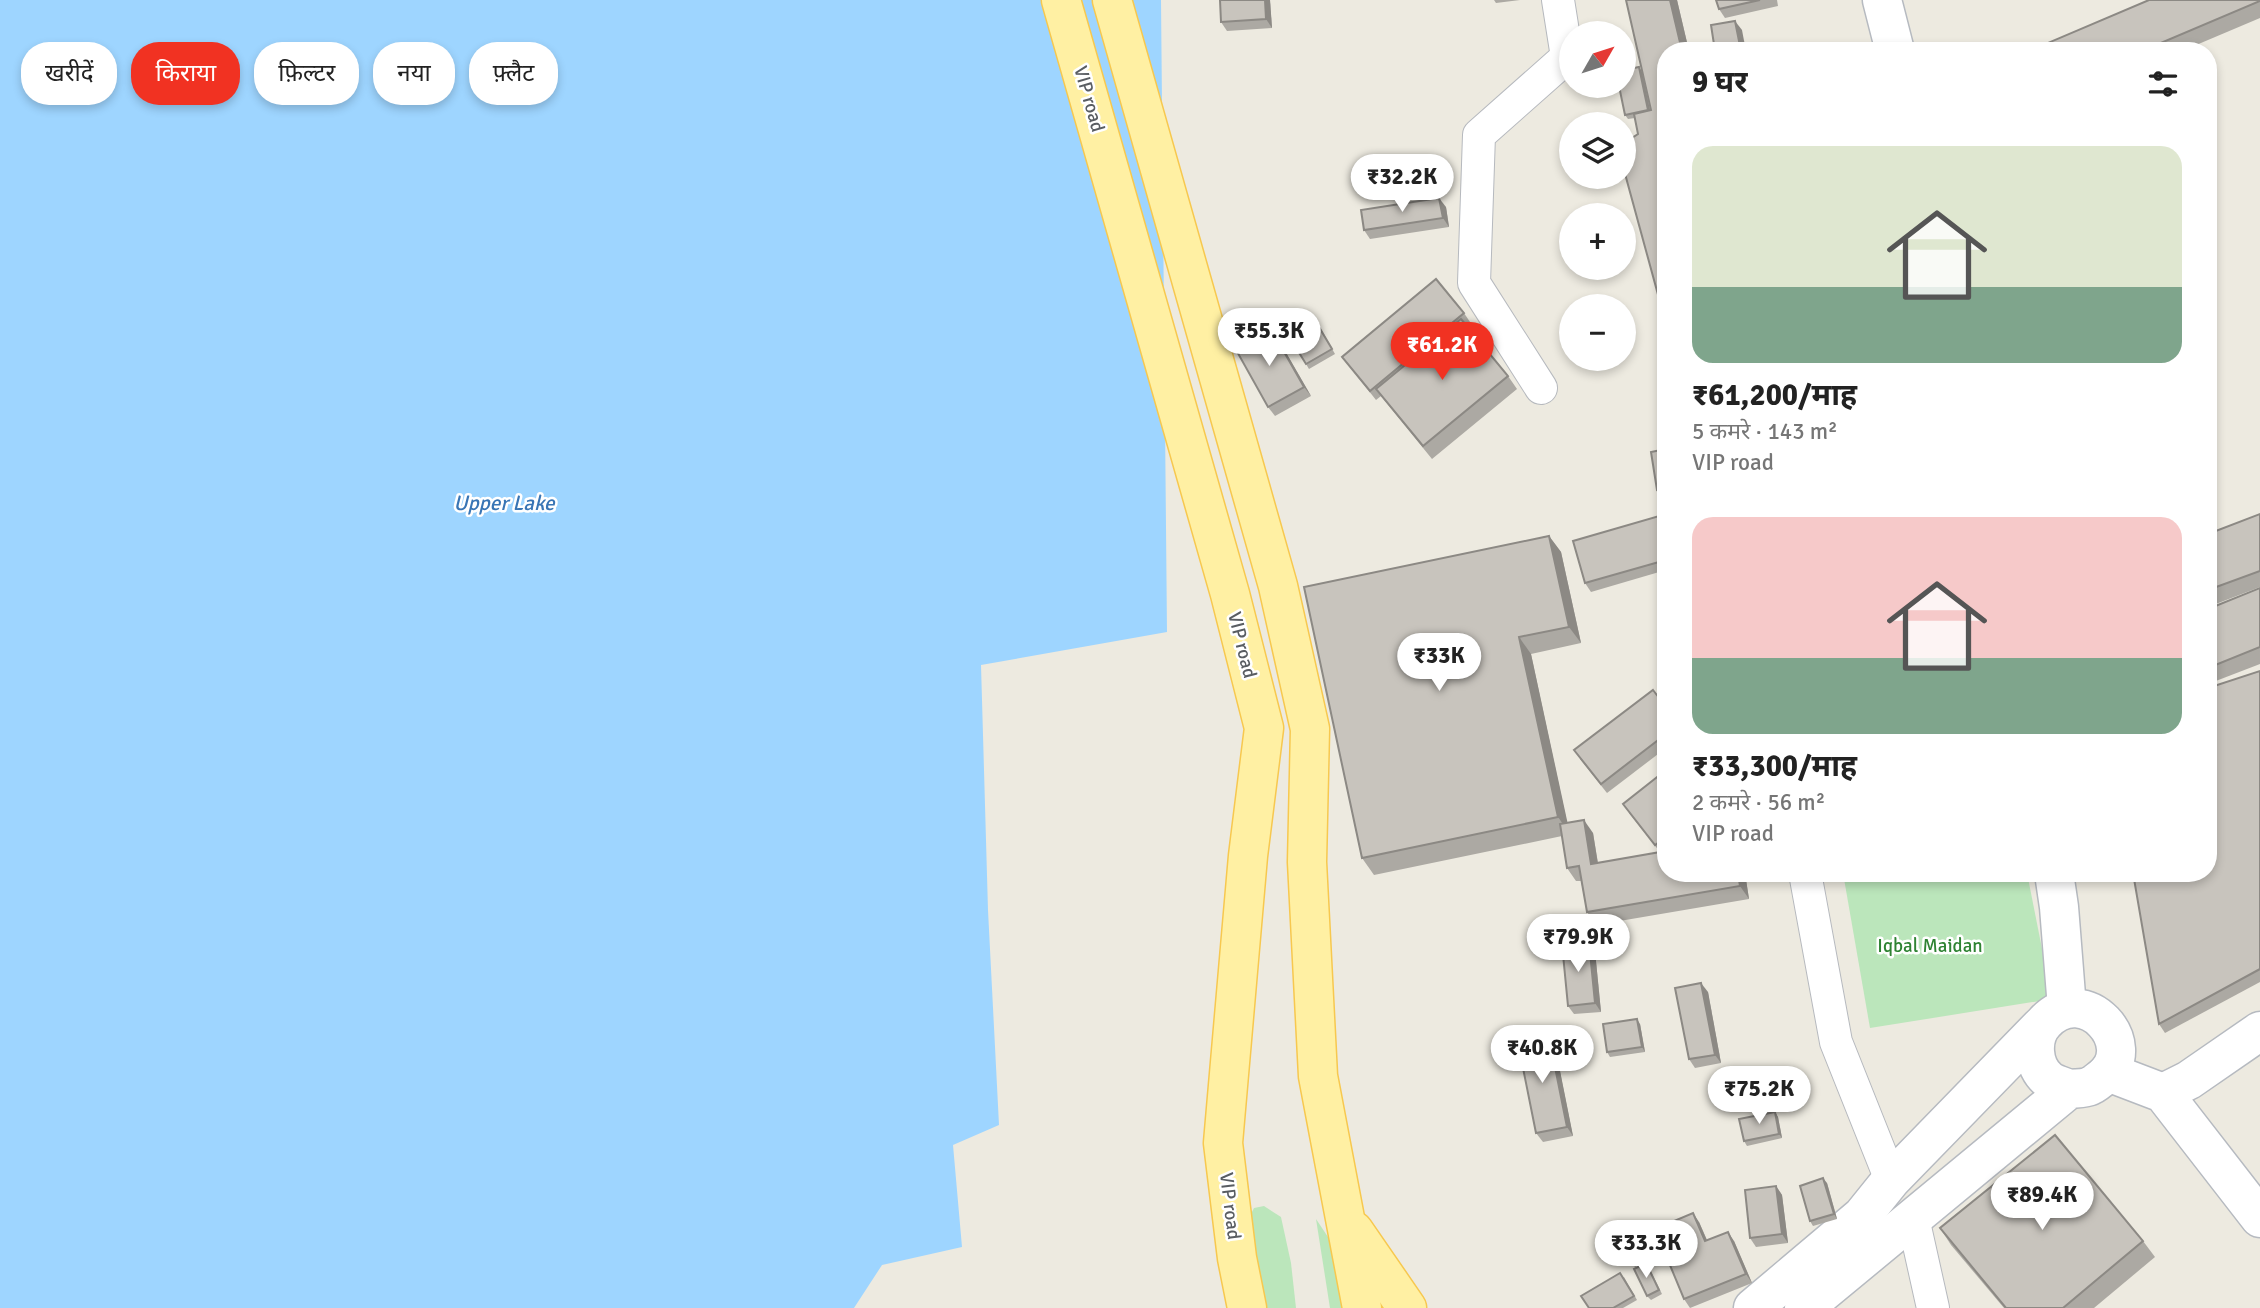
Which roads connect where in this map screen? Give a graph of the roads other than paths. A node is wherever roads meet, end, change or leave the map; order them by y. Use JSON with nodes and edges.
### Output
{"nodes":[{"id":1,"x":1061,"y":0,"type":"edge"},
{"id":2,"x":1112,"y":0,"type":"edge"},
{"id":3,"x":1558,"y":0,"type":"edge"},
{"id":4,"x":1882,"y":0,"type":"edge"},
{"id":5,"x":1893,"y":42,"type":"edge"},
{"id":6,"x":1541,"y":388,"type":"dead end"},
{"id":7,"x":1807,"y":882,"type":"edge"},
{"id":8,"x":2055,"y":882,"type":"edge"},
{"id":9,"x":2054,"y":1018,"type":"junction"},
{"id":10,"x":2260,"y":1031,"type":"edge"},
{"id":11,"x":2108,"y":1072,"type":"junction"},
{"id":12,"x":2068,"y":1089,"type":"junction"},
{"id":13,"x":2163,"y":1093,"type":"junction"},
{"id":14,"x":1891,"y":1180,"type":"junction"},
{"id":15,"x":2260,"y":1217,"type":"edge"},
{"id":16,"x":1345,"y":1218,"type":"junction"},
{"id":17,"x":1913,"y":1218,"type":"junction"},
{"id":18,"x":1247,"y":1308,"type":"edge"},
{"id":19,"x":1362,"y":1308,"type":"edge"},
{"id":20,"x":1407,"y":1308,"type":"edge"},
{"id":21,"x":1753,"y":1308,"type":"edge"},
{"id":22,"x":1804,"y":1308,"type":"edge"},
{"id":23,"x":1933,"y":1308,"type":"edge"}],
"edges":[{"from":1,"to":18,"type":"main road","name":"VIP road"},
{"from":2,"to":16,"type":"main road"},
{"from":3,"to":6,"type":"street"},
{"from":4,"to":5,"type":"main road"},
{"from":7,"to":14,"type":"street"},
{"from":8,"to":9,"type":"main road"},
{"from":9,"to":11,"type":"main road"},
{"from":9,"to":12,"type":"main road"},
{"from":9,"to":14,"type":"main road"},
{"from":10,"to":13,"type":"main road"},
{"from":11,"to":12,"type":"main road"},
{"from":11,"to":13,"type":"main road"},
{"from":12,"to":17,"type":"main road"},
{"from":13,"to":15,"type":"main road"},
{"from":14,"to":21,"type":"main road"},
{"from":16,"to":19,"type":"main road"},
{"from":16,"to":20,"type":"main road"},
{"from":17,"to":22,"type":"main road"},
{"from":17,"to":23,"type":"street"}]}
